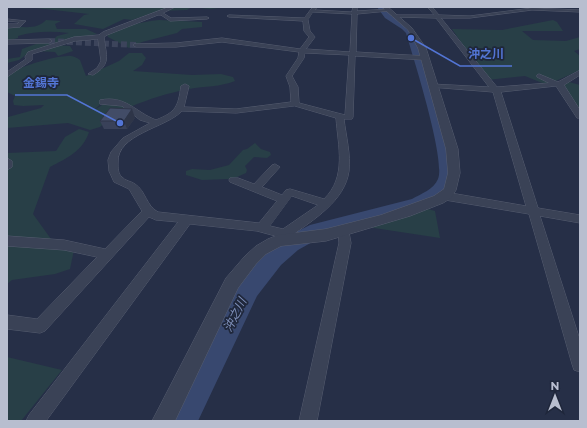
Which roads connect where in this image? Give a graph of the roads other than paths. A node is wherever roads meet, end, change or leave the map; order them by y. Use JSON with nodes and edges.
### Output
{"nodes":[{"id":1,"x":10,"y":7,"type":"edge"},
{"id":2,"x":173,"y":7,"type":"edge"},
{"id":3,"x":430,"y":7,"type":"edge"},
{"id":4,"x":7,"y":8,"type":"edge"},
{"id":5,"x":313,"y":9,"type":"edge"},
{"id":6,"x":355,"y":10,"type":"edge"},
{"id":7,"x":386,"y":10,"type":"edge"},
{"id":8,"x":580,"y":11,"type":"edge"},
{"id":9,"x":157,"y":13,"type":"junction"},
{"id":10,"x":229,"y":16,"type":"dead end"},
{"id":11,"x":438,"y":17,"type":"junction"},
{"id":12,"x":207,"y":18,"type":"dead end"},
{"id":13,"x":7,"y":20,"type":"edge"},
{"id":14,"x":305,"y":20,"type":"junction"},
{"id":15,"x":124,"y":21,"type":"dead end"},
{"id":16,"x":7,"y":26,"type":"edge"},
{"id":17,"x":102,"y":35,"type":"junction"},
{"id":18,"x":48,"y":41,"type":"tunnel mouth"},
{"id":19,"x":7,"y":42,"type":"edge"},
{"id":20,"x":136,"y":45,"type":"tunnel mouth"},
{"id":21,"x":303,"y":51,"type":"junction"},
{"id":22,"x":353,"y":54,"type":"junction"},
{"id":23,"x":424,"y":58,"type":"junction"},
{"id":24,"x":580,"y":72,"type":"edge"},
{"id":25,"x":91,"y":74,"type":"dead end"},
{"id":26,"x":7,"y":75,"type":"edge"},
{"id":27,"x":539,"y":76,"type":"dead end"},
{"id":28,"x":558,"y":84,"type":"junction"},
{"id":29,"x":185,"y":86,"type":"dead end"},
{"id":30,"x":432,"y":86,"type":"junction"},
{"id":31,"x":496,"y":90,"type":"junction"},
{"id":32,"x":103,"y":102,"type":"dead end"},
{"id":33,"x":295,"y":104,"type":"junction"},
{"id":34,"x":179,"y":109,"type":"junction"},
{"id":35,"x":580,"y":116,"type":"edge"},
{"id":36,"x":340,"y":117,"type":"junction"},
{"id":37,"x":156,"y":123,"type":"junction"},
{"id":38,"x":7,"y":161,"type":"edge"},
{"id":39,"x":7,"y":167,"type":"edge"},
{"id":40,"x":275,"y":167,"type":"dead end"},
{"id":41,"x":234,"y":180,"type":"dead end"},
{"id":42,"x":255,"y":188,"type":"junction"},
{"id":43,"x":445,"y":196,"type":"junction"},
{"id":44,"x":284,"y":200,"type":"junction"},
{"id":45,"x":325,"y":203,"type":"junction"},
{"id":46,"x":148,"y":212,"type":"junction"},
{"id":47,"x":534,"y":212,"type":"junction"},
{"id":48,"x":187,"y":220,"type":"junction"},
{"id":49,"x":580,"y":220,"type":"edge"},
{"id":50,"x":262,"y":228,"type":"junction"},
{"id":51,"x":344,"y":230,"type":"junction"},
{"id":52,"x":285,"y":237,"type":"junction"},
{"id":53,"x":7,"y":241,"type":"edge"},
{"id":54,"x":107,"y":254,"type":"junction"},
{"id":55,"x":7,"y":322,"type":"edge"},
{"id":56,"x":580,"y":364,"type":"edge"},
{"id":57,"x":36,"y":421,"type":"edge"},
{"id":58,"x":163,"y":421,"type":"edge"},
{"id":59,"x":308,"y":421,"type":"edge"}],
"edges":[{"from":1,"to":4,"type":"street"},
{"from":2,"to":9,"type":"street"},
{"from":3,"to":11,"type":"street"},
{"from":5,"to":6,"type":"street"},
{"from":5,"to":14,"type":"street"},
{"from":6,"to":7,"type":"street"},
{"from":6,"to":22,"type":"street"},
{"from":7,"to":11,"type":"street"},
{"from":7,"to":23,"type":"street"},
{"from":8,"to":11,"type":"street"},
{"from":9,"to":12,"type":"street"},
{"from":9,"to":17,"type":"street"},
{"from":10,"to":14,"type":"street"},
{"from":11,"to":31,"type":"street"},
{"from":13,"to":16,"type":"street"},
{"from":14,"to":21,"type":"street"},
{"from":15,"to":17,"type":"street"},
{"from":17,"to":25,"type":"street"},
{"from":17,"to":26,"type":"street"},
{"from":18,"to":19,"type":"street"},
{"from":20,"to":21,"type":"street"},
{"from":21,"to":22,"type":"street"},
{"from":21,"to":33,"type":"street"},
{"from":22,"to":23,"type":"street"},
{"from":22,"to":36,"type":"street"},
{"from":23,"to":30,"type":"street"},
{"from":24,"to":28,"type":"street"},
{"from":27,"to":28,"type":"street"},
{"from":28,"to":31,"type":"street"},
{"from":28,"to":35,"type":"street"},
{"from":29,"to":34,"type":"street"},
{"from":30,"to":31,"type":"street"},
{"from":30,"to":43,"type":"street"},
{"from":31,"to":47,"type":"street"},
{"from":32,"to":37,"type":"street"},
{"from":33,"to":34,"type":"street"},
{"from":33,"to":36,"type":"street"},
{"from":34,"to":37,"type":"street"},
{"from":36,"to":45,"type":"street"},
{"from":37,"to":46,"type":"street"},
{"from":38,"to":39,"type":"street"},
{"from":40,"to":42,"type":"street"},
{"from":41,"to":42,"type":"street"},
{"from":42,"to":44,"type":"street"},
{"from":43,"to":47,"type":"street"},
{"from":43,"to":51,"type":"street"},
{"from":44,"to":45,"type":"street"},
{"from":44,"to":50,"type":"street"},
{"from":45,"to":52,"type":"street"},
{"from":46,"to":48,"type":"street"},
{"from":46,"to":54,"type":"street"},
{"from":47,"to":49,"type":"street"},
{"from":47,"to":56,"type":"street"},
{"from":48,"to":50,"type":"street"},
{"from":48,"to":57,"type":"street"},
{"from":50,"to":52,"type":"street"},
{"from":51,"to":52,"type":"street"},
{"from":51,"to":59,"type":"street"},
{"from":52,"to":58,"type":"street"},
{"from":53,"to":54,"type":"street"},
{"from":54,"to":55,"type":"street"}]}
